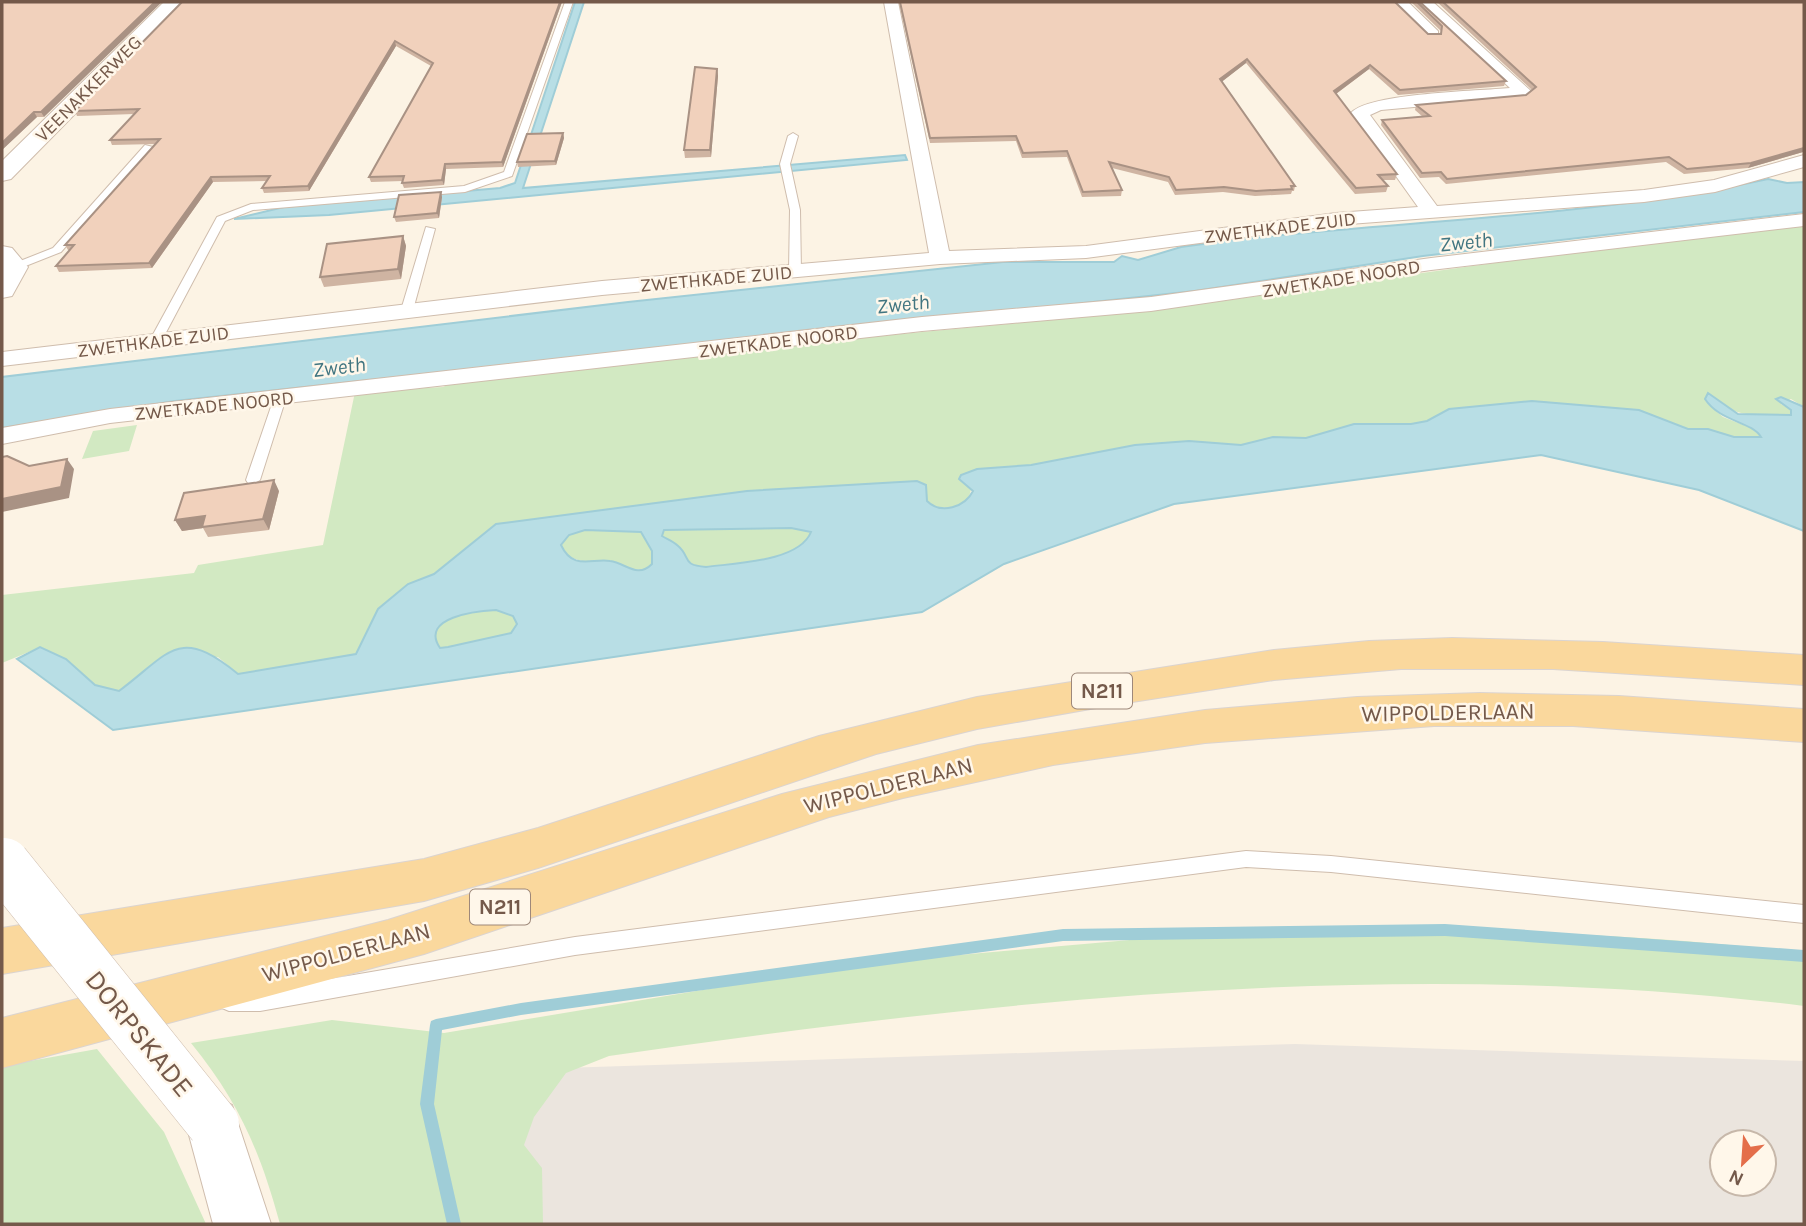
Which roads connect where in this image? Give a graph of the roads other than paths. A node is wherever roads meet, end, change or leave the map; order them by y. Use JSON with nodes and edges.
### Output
{"nodes":[{"id":1,"x":175,"y":2,"type":"edge"},
{"id":2,"x":569,"y":2,"type":"edge"},
{"id":3,"x":891,"y":2,"type":"edge"},
{"id":4,"x":1400,"y":2,"type":"edge"},
{"id":5,"x":1425,"y":2,"type":"edge"},
{"id":6,"x":1448,"y":48,"type":"edge"},
{"id":7,"x":1477,"y":76,"type":"edge"},
{"id":8,"x":1497,"y":95,"type":"junction"},
{"id":9,"x":793,"y":136,"type":"dead end"},
{"id":10,"x":148,"y":147,"type":"edge"},
{"id":11,"x":1804,"y":161,"type":"edge"},
{"id":12,"x":2,"y":174,"type":"edge"},
{"id":13,"x":1432,"y":213,"type":"junction"},
{"id":14,"x":1804,"y":220,"type":"edge"},
{"id":15,"x":430,"y":229,"type":"dead end"},
{"id":16,"x":940,"y":258,"type":"junction"},
{"id":17,"x":6,"y":270,"type":"edge"},
{"id":18,"x":795,"y":272,"type":"junction"},
{"id":19,"x":407,"y":310,"type":"junction"},
{"id":20,"x":156,"y":340,"type":"junction"},
{"id":21,"x":2,"y":359,"type":"edge"},
{"id":22,"x":279,"y":398,"type":"junction"},
{"id":23,"x":2,"y":436,"type":"edge"},
{"id":24,"x":253,"y":480,"type":"edge"},
{"id":25,"x":1804,"y":670,"type":"edge"},
{"id":26,"x":1804,"y":726,"type":"edge"},
{"id":27,"x":3,"y":863,"type":"edge"},
{"id":28,"x":1804,"y":914,"type":"edge"},
{"id":29,"x":2,"y":951,"type":"edge"},
{"id":30,"x":167,"y":1000,"type":"junction"},
{"id":31,"x":2,"y":1043,"type":"edge"},
{"id":32,"x":242,"y":1224,"type":"edge"}],
"edges":[{"from":1,"to":12,"type":"street","name":"VEENAKKERWEG"},
{"from":2,"to":20,"type":"lane"},
{"from":3,"to":16,"type":"street"},
{"from":4,"to":6,"type":"street"},
{"from":5,"to":8,"type":"street"},
{"from":7,"to":8,"type":"street"},
{"from":8,"to":13,"type":"street"},
{"from":9,"to":18,"type":"lane"},
{"from":10,"to":17,"type":"lane"},
{"from":11,"to":13,"type":"street","name":"ZWETHKADE ZUID"},
{"from":13,"to":16,"type":"street","name":"ZWETHKADE ZUID"},
{"from":14,"to":22,"type":"street","name":"ZWETKADE NOORD"},
{"from":15,"to":19,"type":"lane"},
{"from":16,"to":18,"type":"street","name":"ZWETHKADE ZUID"},
{"from":18,"to":19,"type":"street","name":"ZWETHKADE ZUID"},
{"from":19,"to":20,"type":"street","name":"ZWETHKADE ZUID"},
{"from":20,"to":21,"type":"street","name":"ZWETHKADE ZUID"},
{"from":22,"to":23,"type":"street","name":"ZWETKADE NOORD"},
{"from":22,"to":24,"type":"lane"},
{"from":25,"to":29,"type":"main road","name":"WIPPOLDERLAAN","number":"N211"},
{"from":26,"to":30,"type":"main road","name":"WIPPOLDERLAAN","number":"N211"},
{"from":27,"to":32,"type":"street","name":"DORPSKADE","bridge":true},
{"from":28,"to":30,"type":"lane"},
{"from":30,"to":31,"type":"main road","name":"WIPPOLDERLAAN","number":"N211"}]}
